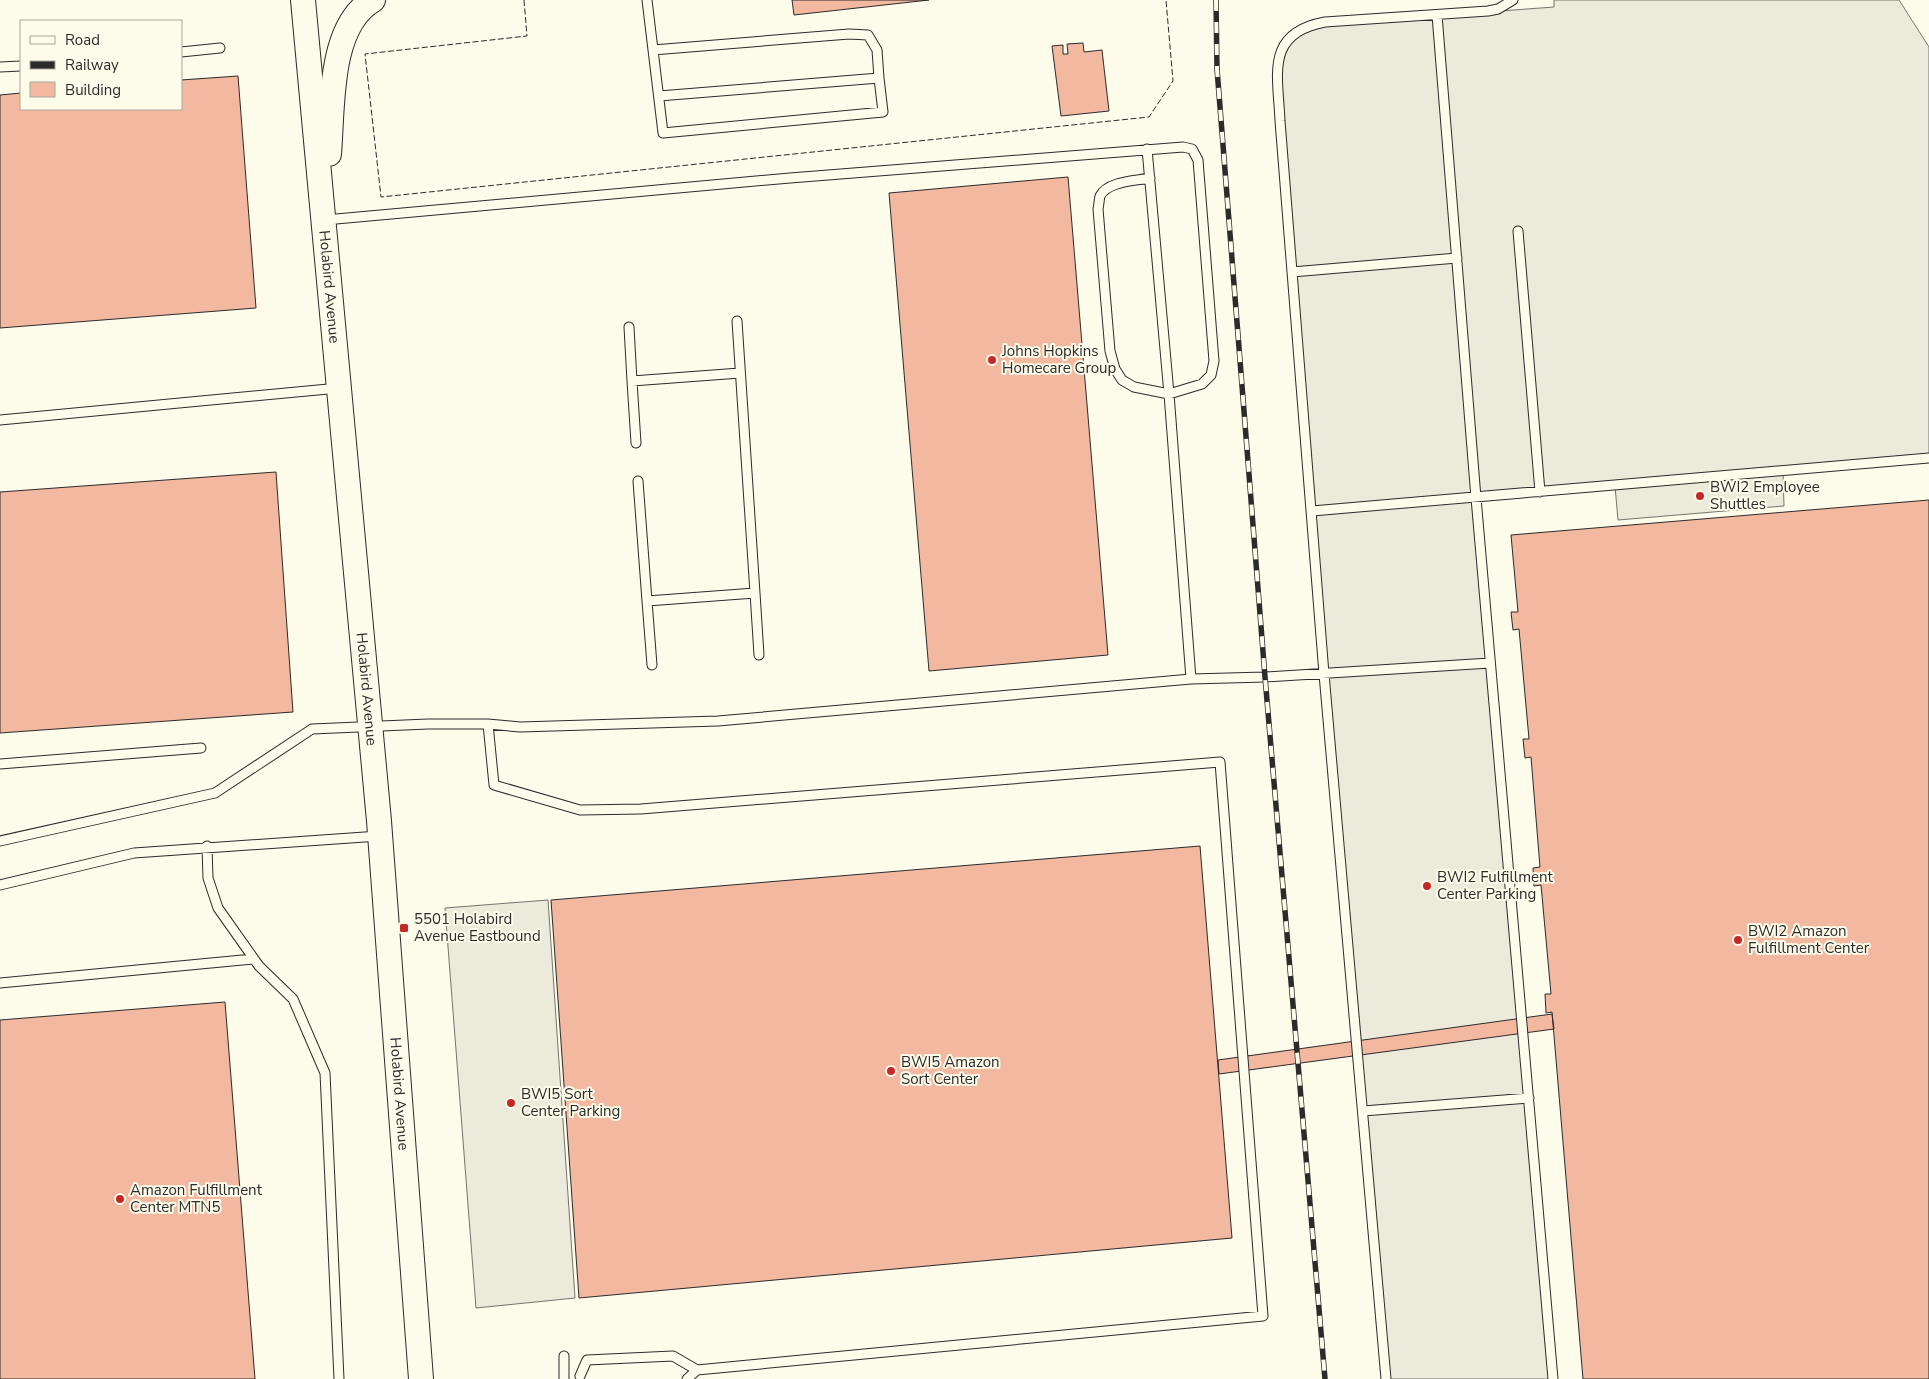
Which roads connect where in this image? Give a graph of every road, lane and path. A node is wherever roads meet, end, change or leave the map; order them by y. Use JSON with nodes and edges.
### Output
{"nodes":[{"id":1,"x":303,"y":0,"type":"edge"},
{"id":2,"x":373,"y":0,"type":"edge"},
{"id":3,"x":647,"y":0,"type":"edge"},
{"id":4,"x":1513,"y":0,"type":"edge"},
{"id":5,"x":1437,"y":14,"type":"junction"},
{"id":6,"x":220,"y":48,"type":"dead end"},
{"id":7,"x":653,"y":50,"type":"junction"},
{"id":8,"x":182,"y":52,"type":"edge"},
{"id":9,"x":20,"y":66,"type":"edge"},
{"id":10,"x":0,"y":67,"type":"edge"},
{"id":11,"x":879,"y":78,"type":"junction"},
{"id":12,"x":659,"y":96,"type":"junction"},
{"id":13,"x":1147,"y":149,"type":"junction"},
{"id":14,"x":1150,"y":178,"type":"junction"},
{"id":15,"x":324,"y":220,"type":"junction"},
{"id":16,"x":1518,"y":231,"type":"dead end"},
{"id":17,"x":1457,"y":258,"type":"junction"},
{"id":18,"x":1292,"y":272,"type":"junction"},
{"id":19,"x":737,"y":321,"type":"dead end"},
{"id":20,"x":629,"y":326,"type":"dead end"},
{"id":21,"x":740,"y":372,"type":"junction"},
{"id":22,"x":632,"y":381,"type":"junction"},
{"id":23,"x":339,"y":388,"type":"junction"},
{"id":24,"x":1169,"y":394,"type":"junction"},
{"id":25,"x":0,"y":420,"type":"edge"},
{"id":26,"x":636,"y":443,"type":"dead end"},
{"id":27,"x":1929,"y":458,"type":"edge"},
{"id":28,"x":638,"y":481,"type":"dead end"},
{"id":29,"x":1540,"y":492,"type":"junction"},
{"id":30,"x":1476,"y":498,"type":"junction"},
{"id":31,"x":1312,"y":511,"type":"junction"},
{"id":32,"x":755,"y":593,"type":"junction"},
{"id":33,"x":647,"y":601,"type":"junction"},
{"id":34,"x":759,"y":655,"type":"dead end"},
{"id":35,"x":1490,"y":663,"type":"junction"},
{"id":36,"x":652,"y":665,"type":"dead end"},
{"id":37,"x":1324,"y":674,"type":"junction"},
{"id":38,"x":1191,"y":679,"type":"junction"},
{"id":39,"x":488,"y":724,"type":"junction"},
{"id":40,"x":370,"y":727,"type":"junction"},
{"id":41,"x":201,"y":748,"type":"dead end"},
{"id":42,"x":0,"y":764,"type":"edge"},
{"id":43,"x":380,"y":836,"type":"junction"},
{"id":44,"x":0,"y":841,"type":"edge"},
{"id":45,"x":207,"y":846,"type":"junction"},
{"id":46,"x":0,"y":885,"type":"edge"},
{"id":47,"x":254,"y":959,"type":"junction"},
{"id":48,"x":0,"y":983,"type":"edge"},
{"id":49,"x":1529,"y":1098,"type":"junction"},
{"id":50,"x":1363,"y":1111,"type":"junction"},
{"id":51,"x":564,"y":1356,"type":"dead end"},
{"id":52,"x":697,"y":1370,"type":"junction"},
{"id":53,"x":564,"y":1378,"type":"edge"},
{"id":54,"x":581,"y":1378,"type":"edge"},
{"id":55,"x":339,"y":1379,"type":"edge"},
{"id":56,"x":421,"y":1379,"type":"edge"},
{"id":57,"x":687,"y":1379,"type":"edge"},
{"id":58,"x":1386,"y":1379,"type":"edge"},
{"id":59,"x":1553,"y":1379,"type":"edge"}],
"edges":[{"from":1,"to":15,"type":"main road","name":"Holabird Avenue"},
{"from":2,"to":15,"type":"main road"},
{"from":3,"to":7,"type":"lane"},
{"from":4,"to":5,"type":"lane"},
{"from":5,"to":17,"type":"lane"},
{"from":5,"to":18,"type":"lane"},
{"from":6,"to":8,"type":"lane"},
{"from":7,"to":11,"type":"lane"},
{"from":7,"to":12,"type":"lane"},
{"from":9,"to":10,"type":"lane"},
{"from":11,"to":12,"type":"lane"},
{"from":11,"to":12,"type":"lane"},
{"from":13,"to":14,"type":"lane"},
{"from":13,"to":15,"type":"lane"},
{"from":13,"to":24,"type":"lane"},
{"from":14,"to":24,"type":"lane"},
{"from":14,"to":24,"type":"lane"},
{"from":15,"to":23,"type":"main road","name":"Holabird Avenue"},
{"from":16,"to":29,"type":"lane"},
{"from":17,"to":18,"type":"lane"},
{"from":17,"to":30,"type":"lane"},
{"from":18,"to":31,"type":"lane"},
{"from":19,"to":21,"type":"lane"},
{"from":20,"to":22,"type":"lane"},
{"from":21,"to":22,"type":"lane"},
{"from":21,"to":32,"type":"lane"},
{"from":22,"to":26,"type":"lane"},
{"from":23,"to":25,"type":"lane"},
{"from":23,"to":40,"type":"main road","name":"Holabird Avenue"},
{"from":24,"to":38,"type":"lane"},
{"from":27,"to":29,"type":"lane"},
{"from":28,"to":33,"type":"lane"},
{"from":29,"to":30,"type":"lane"},
{"from":30,"to":31,"type":"lane"},
{"from":30,"to":35,"type":"lane"},
{"from":31,"to":37,"type":"lane"},
{"from":32,"to":33,"type":"lane"},
{"from":32,"to":34,"type":"lane"},
{"from":33,"to":36,"type":"lane"},
{"from":35,"to":37,"type":"lane"},
{"from":35,"to":49,"type":"lane"},
{"from":37,"to":38,"type":"lane"},
{"from":37,"to":50,"type":"lane"},
{"from":38,"to":39,"type":"lane"},
{"from":39,"to":40,"type":"lane"},
{"from":39,"to":52,"type":"lane"},
{"from":40,"to":43,"type":"main road","name":"Holabird Avenue"},
{"from":40,"to":44,"type":"lane"},
{"from":41,"to":42,"type":"lane"},
{"from":43,"to":45,"type":"lane"},
{"from":43,"to":56,"type":"main road","name":"Holabird Avenue"},
{"from":45,"to":46,"type":"lane"},
{"from":45,"to":47,"type":"lane"},
{"from":47,"to":48,"type":"lane"},
{"from":47,"to":55,"type":"lane"},
{"from":49,"to":50,"type":"lane"},
{"from":49,"to":59,"type":"lane"},
{"from":50,"to":58,"type":"lane"},
{"from":51,"to":53,"type":"lane"},
{"from":52,"to":54,"type":"lane"},
{"from":52,"to":57,"type":"lane"},
{"from":53,"to":54,"type":"lane"}]}
